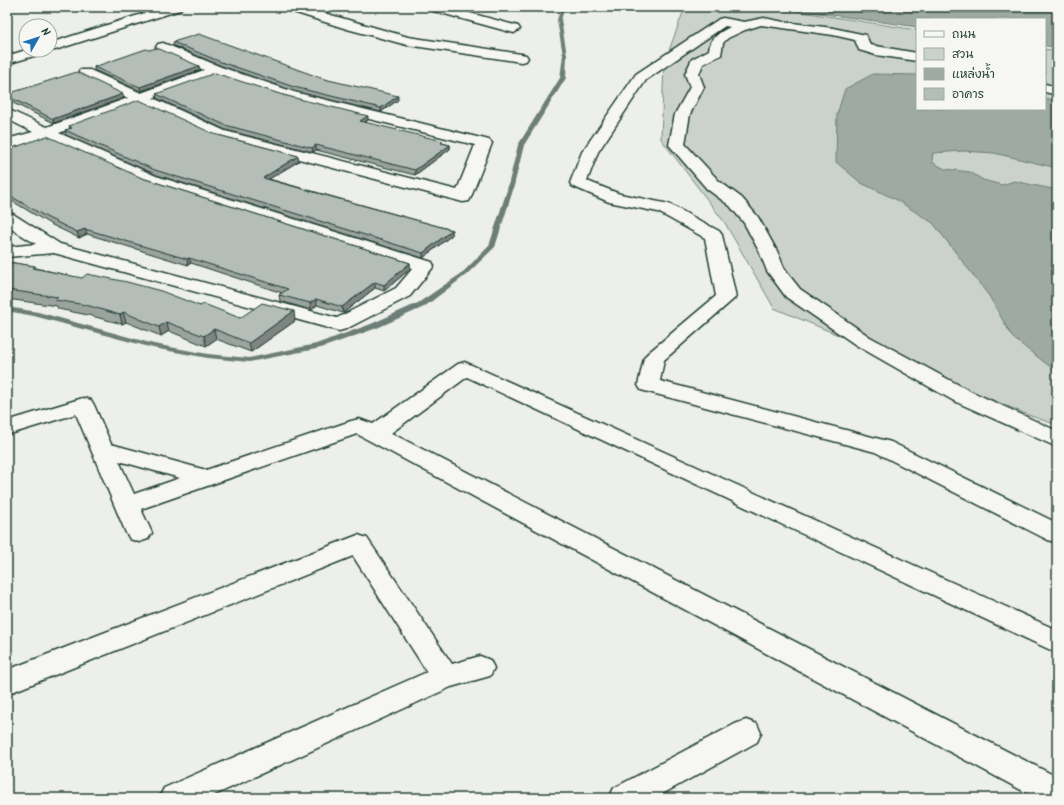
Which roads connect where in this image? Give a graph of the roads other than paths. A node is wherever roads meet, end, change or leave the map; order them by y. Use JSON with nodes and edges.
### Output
{"nodes":[{"id":1,"x":176,"y":7,"type":"edge"},
{"id":2,"x":291,"y":7,"type":"edge"},
{"id":3,"x":434,"y":7,"type":"edge"},
{"id":4,"x":747,"y":26,"type":"junction"},
{"id":5,"x":514,"y":28,"type":"dead end"},
{"id":6,"x":58,"y":44,"type":"edge"},
{"id":7,"x":163,"y":47,"type":"dead end"},
{"id":8,"x":18,"y":57,"type":"edge"},
{"id":9,"x":916,"y":57,"type":"edge"},
{"id":10,"x":521,"y":58,"type":"dead end"},
{"id":11,"x":7,"y":60,"type":"edge"},
{"id":12,"x":216,"y":70,"type":"junction"},
{"id":13,"x":85,"y":73,"type":"dead end"},
{"id":14,"x":1046,"y":88,"type":"edge"},
{"id":15,"x":1057,"y":91,"type":"edge"},
{"id":16,"x":138,"y":98,"type":"junction"},
{"id":17,"x":7,"y":113,"type":"edge"},
{"id":18,"x":46,"y":133,"type":"junction"},
{"id":19,"x":7,"y":144,"type":"edge"},
{"id":20,"x":7,"y":218,"type":"edge"},
{"id":21,"x":54,"y":248,"type":"junction"},
{"id":22,"x":7,"y":252,"type":"edge"},
{"id":23,"x":7,"y":428,"type":"edge"},
{"id":24,"x":375,"y":434,"type":"junction"},
{"id":25,"x":1057,"y":440,"type":"edge"},
{"id":26,"x":102,"y":449,"type":"junction"},
{"id":27,"x":207,"y":478,"type":"junction"},
{"id":28,"x":127,"y":505,"type":"junction"},
{"id":29,"x":139,"y":533,"type":"dead end"},
{"id":30,"x":1057,"y":534,"type":"edge"},
{"id":31,"x":1057,"y":642,"type":"edge"},
{"id":32,"x":480,"y":668,"type":"dead end"},
{"id":33,"x":445,"y":677,"type":"junction"},
{"id":34,"x":7,"y":682,"type":"edge"},
{"id":35,"x":746,"y":733,"type":"dead end"},
{"id":36,"x":1057,"y":793,"type":"edge"},
{"id":37,"x":175,"y":798,"type":"edge"},
{"id":38,"x":626,"y":798,"type":"edge"}],
"edges":[{"from":1,"to":6,"type":"street"},
{"from":2,"to":10,"type":"street"},
{"from":3,"to":5,"type":"street"},
{"from":4,"to":9,"type":"street"},
{"from":4,"to":25,"type":"street"},
{"from":4,"to":30,"type":"street"},
{"from":7,"to":12,"type":"street"},
{"from":8,"to":11,"type":"street"},
{"from":12,"to":16,"type":"street"},
{"from":12,"to":16,"type":"street"},
{"from":13,"to":16,"type":"street"},
{"from":14,"to":15,"type":"street"},
{"from":16,"to":18,"type":"street"},
{"from":17,"to":18,"type":"street"},
{"from":18,"to":19,"type":"street"},
{"from":18,"to":21,"type":"street"},
{"from":20,"to":21,"type":"street"},
{"from":21,"to":22,"type":"street"},
{"from":23,"to":26,"type":"street"},
{"from":24,"to":27,"type":"street"},
{"from":24,"to":31,"type":"street"},
{"from":24,"to":36,"type":"street"},
{"from":26,"to":27,"type":"street"},
{"from":26,"to":28,"type":"street"},
{"from":27,"to":28,"type":"street"},
{"from":28,"to":29,"type":"street"},
{"from":32,"to":33,"type":"street"},
{"from":33,"to":34,"type":"street"},
{"from":33,"to":37,"type":"street"},
{"from":35,"to":38,"type":"street"}]}
